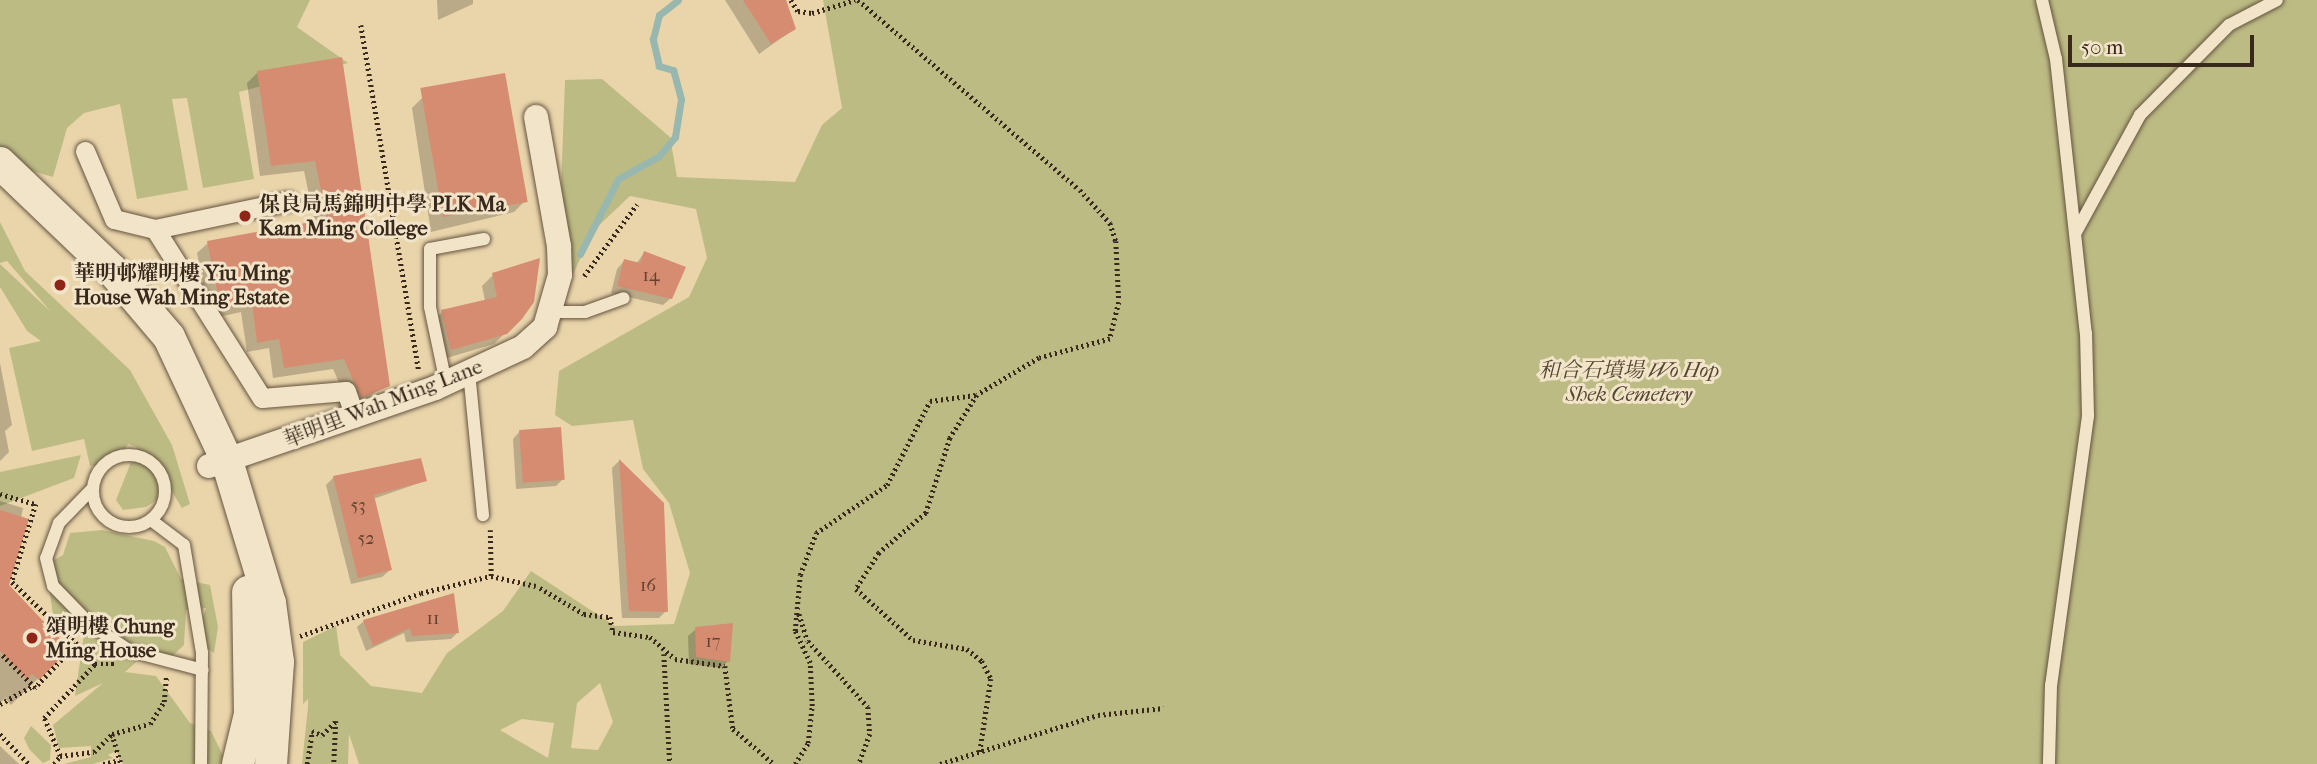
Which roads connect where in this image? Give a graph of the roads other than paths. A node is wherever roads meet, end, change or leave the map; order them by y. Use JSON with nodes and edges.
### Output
{"nodes":[{"id":1,"x":2042,"y":0,"type":"edge"},
{"id":2,"x":2277,"y":0,"type":"edge"},
{"id":3,"x":536,"y":117,"type":"dead end"},
{"id":4,"x":85,"y":151,"type":"dead end"},
{"id":5,"x":0,"y":163,"type":"edge"},
{"id":6,"x":288,"y":201,"type":"dead end"},
{"id":7,"x":155,"y":229,"type":"junction"},
{"id":8,"x":2075,"y":234,"type":"junction"},
{"id":9,"x":484,"y":239,"type":"dead end"},
{"id":10,"x":624,"y":298,"type":"dead end"},
{"id":11,"x":551,"y":312,"type":"junction"},
{"id":12,"x":469,"y":372,"type":"junction"},
{"id":13,"x":446,"y":383,"type":"junction"},
{"id":14,"x":355,"y":417,"type":"junction"},
{"id":15,"x":218,"y":463,"type":"junction"},
{"id":16,"x":93,"y":488,"type":"junction"},
{"id":17,"x":486,"y":515,"type":"road end"},
{"id":18,"x":151,"y":520,"type":"junction"},
{"id":19,"x":203,"y":670,"type":"junction"},
{"id":20,"x":201,"y":764,"type":"edge"},
{"id":21,"x":239,"y":764,"type":"edge"},
{"id":22,"x":271,"y":764,"type":"edge"},
{"id":23,"x":2049,"y":764,"type":"edge"}],
"edges":[{"from":1,"to":8,"type":"lane"},
{"from":2,"to":8,"type":"lane"},
{"from":3,"to":11,"type":"street","name":"華明里 Wah Ming Lane"},
{"from":4,"to":7,"type":"street"},
{"from":5,"to":15,"type":"street"},
{"from":6,"to":7,"type":"street"},
{"from":7,"to":14,"type":"street"},
{"from":8,"to":23,"type":"lane"},
{"from":9,"to":13,"type":"lane"},
{"from":10,"to":11,"type":"lane"},
{"from":11,"to":12,"type":"street","name":"華明里 Wah Ming Lane"},
{"from":12,"to":13,"type":"street","name":"華明里 Wah Ming Lane"},
{"from":12,"to":17,"type":"lane"},
{"from":13,"to":14,"type":"street","name":"華明里 Wah Ming Lane"},
{"from":14,"to":15,"type":"street","name":"華明里 Wah Ming Lane"},
{"from":15,"to":21,"type":"street"},
{"from":15,"to":22,"type":"street"},
{"from":16,"to":18,"type":"lane"},
{"from":16,"to":18,"type":"lane"},
{"from":16,"to":19,"type":"lane"},
{"from":18,"to":19,"type":"lane"},
{"from":19,"to":20,"type":"lane"}]}
